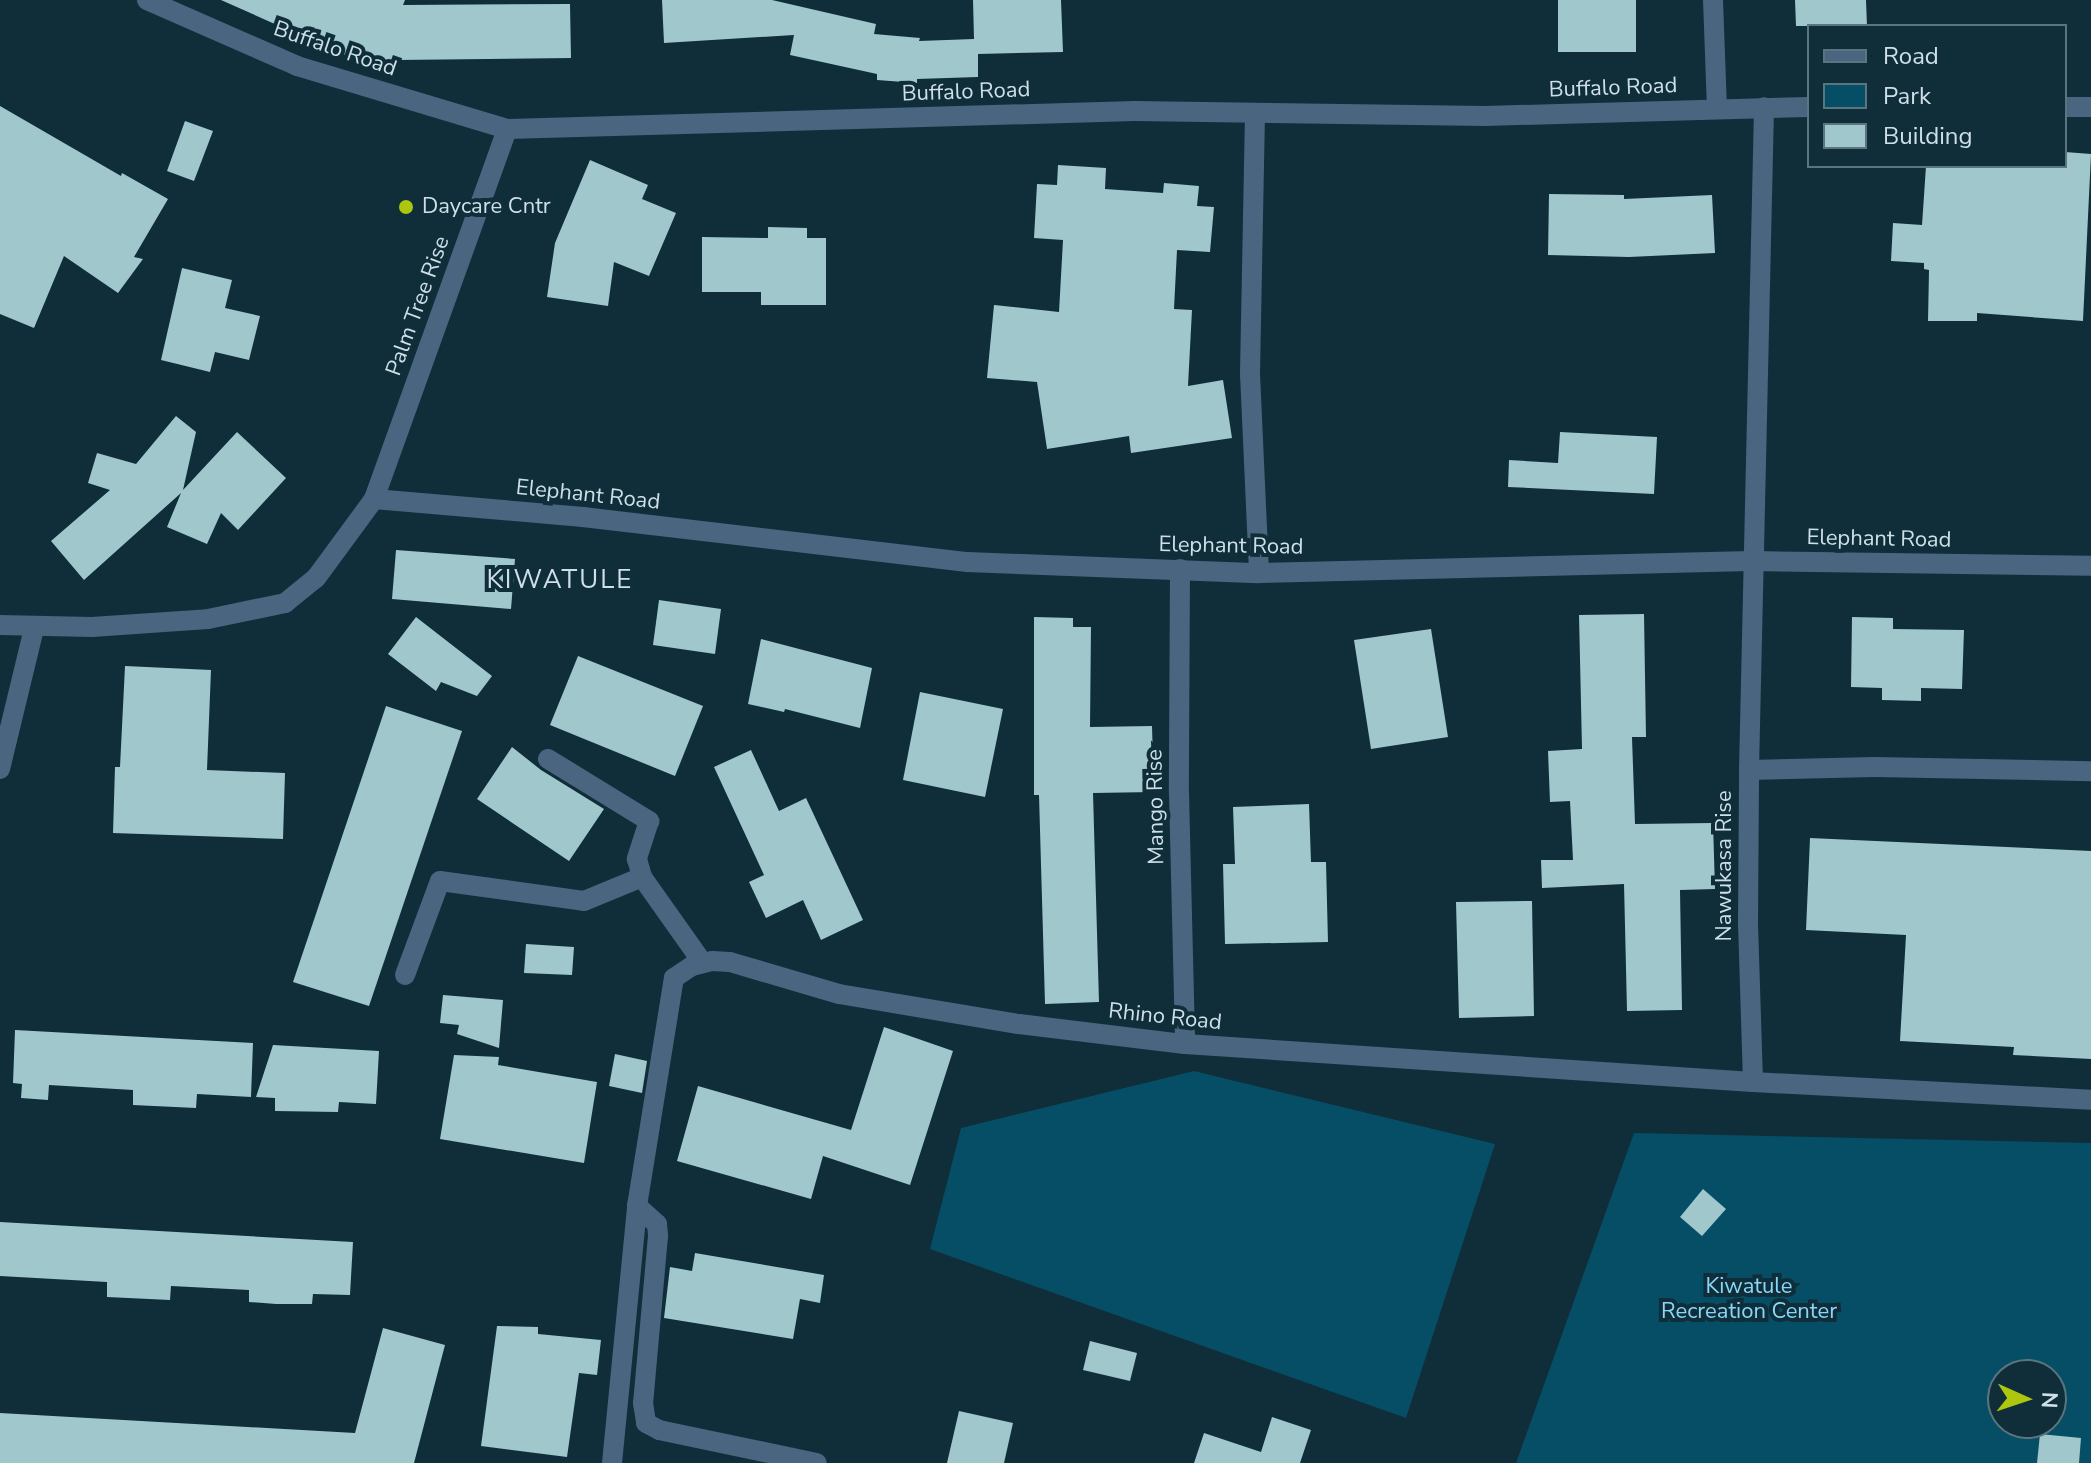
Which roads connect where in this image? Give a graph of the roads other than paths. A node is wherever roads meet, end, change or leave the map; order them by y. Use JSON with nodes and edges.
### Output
{"nodes":[{"id":1,"x":147,"y":0,"type":"edge"},
{"id":2,"x":1713,"y":0,"type":"edge"},
{"id":3,"x":1764,"y":107,"type":"junction"},
{"id":4,"x":1807,"y":107,"type":"edge"},
{"id":5,"x":2067,"y":107,"type":"edge"},
{"id":6,"x":2091,"y":107,"type":"edge"},
{"id":7,"x":1717,"y":108,"type":"junction"},
{"id":8,"x":1255,"y":113,"type":"junction"},
{"id":9,"x":507,"y":129,"type":"junction"},
{"id":10,"x":374,"y":499,"type":"junction"},
{"id":11,"x":1751,"y":561,"type":"junction"},
{"id":12,"x":2091,"y":566,"type":"edge"},
{"id":13,"x":1180,"y":569,"type":"junction"},
{"id":14,"x":1259,"y":573,"type":"junction"},
{"id":15,"x":0,"y":625,"type":"edge"},
{"id":16,"x":34,"y":628,"type":"junction"},
{"id":17,"x":548,"y":759,"type":"dead end"},
{"id":18,"x":0,"y":769,"type":"edge"},
{"id":19,"x":1749,"y":770,"type":"junction"},
{"id":20,"x":2091,"y":771,"type":"edge"},
{"id":21,"x":642,"y":877,"type":"junction"},
{"id":22,"x":703,"y":963,"type":"junction"},
{"id":23,"x":405,"y":975,"type":"dead end"},
{"id":24,"x":1185,"y":1044,"type":"junction"},
{"id":25,"x":1753,"y":1082,"type":"junction"},
{"id":26,"x":2091,"y":1100,"type":"edge"},
{"id":27,"x":637,"y":1206,"type":"junction"},
{"id":28,"x":612,"y":1463,"type":"edge"},
{"id":29,"x":817,"y":1463,"type":"edge"}],
"edges":[{"from":1,"to":9,"type":"street","name":"Buffalo Road"},
{"from":2,"to":7,"type":"street"},
{"from":3,"to":4,"type":"street","name":"Buffalo Road"},
{"from":3,"to":7,"type":"street","name":"Buffalo Road"},
{"from":3,"to":11,"type":"street","name":"Nawukasa Rise"},
{"from":5,"to":6,"type":"street"},
{"from":7,"to":8,"type":"street","name":"Buffalo Road"},
{"from":8,"to":9,"type":"street","name":"Buffalo Road"},
{"from":8,"to":14,"type":"street"},
{"from":9,"to":10,"type":"street","name":"Palm Tree Rise"},
{"from":10,"to":13,"type":"street","name":"Elephant Road"},
{"from":10,"to":16,"type":"street","name":"Palm Tree Rise"},
{"from":11,"to":12,"type":"street","name":"Elephant Road"},
{"from":11,"to":14,"type":"street","name":"Elephant Road"},
{"from":11,"to":19,"type":"street","name":"Nawukasa Rise"},
{"from":13,"to":14,"type":"street","name":"Elephant Road"},
{"from":13,"to":24,"type":"street","name":"Mango Rise"},
{"from":15,"to":16,"type":"street","name":"Palm Tree Rise"},
{"from":16,"to":18,"type":"street"},
{"from":17,"to":21,"type":"street"},
{"from":19,"to":20,"type":"street"},
{"from":19,"to":25,"type":"street","name":"Nawukasa Rise"},
{"from":21,"to":22,"type":"street"},
{"from":21,"to":23,"type":"street"},
{"from":22,"to":24,"type":"street","name":"Rhino Road"},
{"from":22,"to":27,"type":"street","name":"Rhino Road"},
{"from":24,"to":25,"type":"street","name":"Rhino Road"},
{"from":25,"to":26,"type":"street"},
{"from":27,"to":28,"type":"street"},
{"from":27,"to":29,"type":"street"}]}
